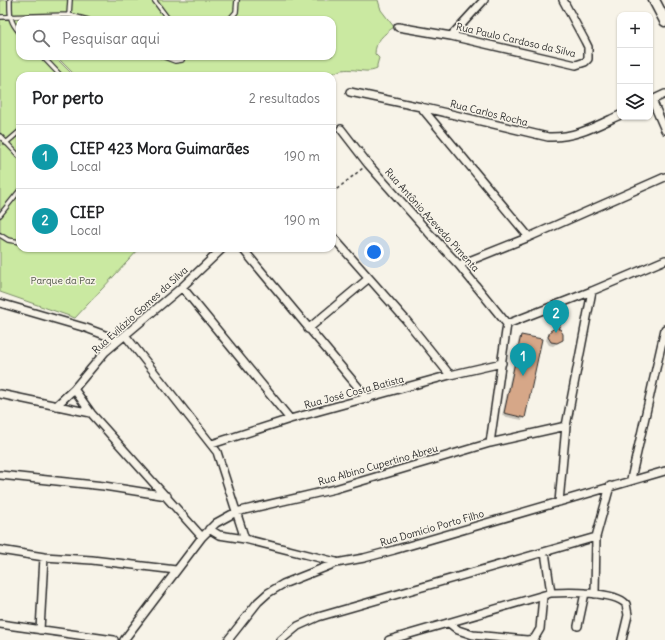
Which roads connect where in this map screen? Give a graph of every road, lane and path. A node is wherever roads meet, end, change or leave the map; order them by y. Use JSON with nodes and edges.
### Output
{"nodes":[{"id":1,"x":10,"y":0,"type":"edge"},
{"id":2,"x":70,"y":0,"type":"edge"},
{"id":3,"x":154,"y":0,"type":"edge"},
{"id":4,"x":237,"y":0,"type":"edge"},
{"id":5,"x":484,"y":0,"type":"edge"},
{"id":6,"x":563,"y":0,"type":"edge"},
{"id":7,"x":654,"y":0,"type":"edge"},
{"id":8,"x":69,"y":15,"type":"junction"},
{"id":9,"x":40,"y":16,"type":"edge"},
{"id":10,"x":73,"y":16,"type":"edge"},
{"id":11,"x":166,"y":16,"type":"edge"},
{"id":12,"x":232,"y":16,"type":"edge"},
{"id":13,"x":0,"y":17,"type":"edge"},
{"id":14,"x":10,"y":17,"type":"junction"},
{"id":15,"x":16,"y":17,"type":"edge"},
{"id":16,"x":665,"y":21,"type":"edge"},
{"id":17,"x":398,"y":27,"type":"dead end"},
{"id":18,"x":16,"y":28,"type":"edge"},
{"id":19,"x":451,"y":36,"type":"junction"},
{"id":20,"x":46,"y":60,"type":"edge"},
{"id":21,"x":171,"y":60,"type":"edge"},
{"id":22,"x":182,"y":60,"type":"edge"},
{"id":23,"x":57,"y":72,"type":"edge"},
{"id":24,"x":350,"y":92,"type":"dead end"},
{"id":25,"x":665,"y":94,"type":"edge"},
{"id":26,"x":653,"y":99,"type":"edge"},
{"id":27,"x":653,"y":104,"type":"edge"},
{"id":28,"x":421,"y":107,"type":"junction"},
{"id":29,"x":617,"y":116,"type":"edge"},
{"id":30,"x":341,"y":129,"type":"dead end"},
{"id":31,"x":665,"y":130,"type":"edge"},
{"id":32,"x":16,"y":134,"type":"edge"},
{"id":33,"x":0,"y":136,"type":"edge"},
{"id":34,"x":6,"y":143,"type":"junction"},
{"id":35,"x":16,"y":153,"type":"edge"},
{"id":36,"x":368,"y":164,"type":"junction"},
{"id":37,"x":665,"y":177,"type":"edge"},
{"id":38,"x":336,"y":190,"type":"edge"},
{"id":39,"x":16,"y":195,"type":"edge"},
{"id":40,"x":0,"y":215,"type":"edge"},
{"id":41,"x":0,"y":235,"type":"edge"},
{"id":42,"x":529,"y":236,"type":"junction"},
{"id":43,"x":16,"y":241,"type":"edge"},
{"id":44,"x":336,"y":241,"type":"edge"},
{"id":45,"x":219,"y":252,"type":"edge"},
{"id":46,"x":245,"y":252,"type":"edge"},
{"id":47,"x":665,"y":260,"type":"edge"},
{"id":48,"x":459,"y":265,"type":"junction"},
{"id":49,"x":369,"y":278,"type":"junction"},
{"id":50,"x":182,"y":287,"type":"junction"},
{"id":51,"x":592,"y":291,"type":"junction"},
{"id":52,"x":0,"y":303,"type":"edge"},
{"id":53,"x":506,"y":324,"type":"junction"},
{"id":54,"x":308,"y":329,"type":"junction"},
{"id":55,"x":665,"y":329,"type":"edge"},
{"id":56,"x":125,"y":335,"type":"junction"},
{"id":57,"x":118,"y":340,"type":"junction"},
{"id":58,"x":502,"y":363,"type":"junction"},
{"id":59,"x":450,"y":376,"type":"junction"},
{"id":60,"x":74,"y":389,"type":"junction"},
{"id":61,"x":0,"y":394,"type":"edge"},
{"id":62,"x":368,"y":399,"type":"junction"},
{"id":63,"x":56,"y":406,"type":"junction"},
{"id":64,"x":91,"y":413,"type":"junction"},
{"id":65,"x":290,"y":420,"type":"junction"},
{"id":66,"x":566,"y":426,"type":"junction"},
{"id":67,"x":490,"y":443,"type":"junction"},
{"id":68,"x":212,"y":444,"type":"junction"},
{"id":69,"x":665,"y":471,"type":"edge"},
{"id":70,"x":0,"y":475,"type":"edge"},
{"id":71,"x":631,"y":480,"type":"junction"},
{"id":72,"x":610,"y":486,"type":"junction"},
{"id":73,"x":167,"y":496,"type":"junction"},
{"id":74,"x":559,"y":502,"type":"junction"},
{"id":75,"x":236,"y":512,"type":"junction"},
{"id":76,"x":209,"y":530,"type":"junction"},
{"id":77,"x":202,"y":537,"type":"junction"},
{"id":78,"x":596,"y":537,"type":"junction"},
{"id":79,"x":245,"y":539,"type":"junction"},
{"id":80,"x":0,"y":550,"type":"edge"},
{"id":81,"x":545,"y":552,"type":"junction"},
{"id":82,"x":44,"y":557,"type":"junction"},
{"id":83,"x":336,"y":562,"type":"junction"},
{"id":84,"x":176,"y":570,"type":"junction"},
{"id":85,"x":551,"y":593,"type":"junction"},
{"id":86,"x":585,"y":593,"type":"junction"},
{"id":87,"x":594,"y":594,"type":"junction"},
{"id":88,"x":543,"y":596,"type":"junction"},
{"id":89,"x":449,"y":623,"type":"junction"},
{"id":90,"x":0,"y":625,"type":"edge"},
{"id":91,"x":578,"y":626,"type":"dead end"},
{"id":92,"x":40,"y":630,"type":"junction"},
{"id":93,"x":114,"y":640,"type":"edge"},
{"id":94,"x":124,"y":640,"type":"edge"},
{"id":95,"x":228,"y":640,"type":"edge"},
{"id":96,"x":281,"y":640,"type":"edge"},
{"id":97,"x":389,"y":640,"type":"edge"},
{"id":98,"x":622,"y":640,"type":"edge"}],
"edges":[{"from":1,"to":14,"type":"lane"},
{"from":2,"to":8,"type":"lane"},
{"from":3,"to":11,"type":"lane"},
{"from":4,"to":12,"type":"lane"},
{"from":5,"to":19,"type":"street"},
{"from":6,"to":19,"type":"street","name":"Rua Paulo Cardoso da Silva"},
{"from":7,"to":16,"type":"main road"},
{"from":8,"to":9,"type":"lane"},
{"from":8,"to":10,"type":"lane"},
{"from":13,"to":14,"type":"lane"},
{"from":14,"to":15,"type":"lane"},
{"from":14,"to":18,"type":"lane"},
{"from":17,"to":19,"type":"street","name":"Rua Paulo Cardoso da Silva"},
{"from":20,"to":23,"type":"lane"},
{"from":21,"to":22,"type":"lane"},
{"from":24,"to":28,"type":"street","name":"Rua Carlos Rocha"},
{"from":25,"to":26,"type":"street"},
{"from":27,"to":31,"type":"street"},
{"from":28,"to":29,"type":"street","name":"Rua Carlos Rocha"},
{"from":28,"to":42,"type":"street"},
{"from":30,"to":36,"type":"street","name":"Rua Antônio Azevedo Pimenta"},
{"from":32,"to":34,"type":"lane"},
{"from":33,"to":34,"type":"lane"},
{"from":34,"to":35,"type":"lane"},
{"from":36,"to":38,"type":"path"},
{"from":36,"to":48,"type":"street","name":"Rua Antônio Azevedo Pimenta"},
{"from":37,"to":42,"type":"street"},
{"from":39,"to":40,"type":"lane"},
{"from":41,"to":43,"type":"lane"},
{"from":42,"to":48,"type":"street"},
{"from":44,"to":49,"type":"street"},
{"from":45,"to":50,"type":"street","name":"Rua Evilázio Gomes da Silva"},
{"from":46,"to":54,"type":"street"},
{"from":47,"to":51,"type":"street"},
{"from":48,"to":53,"type":"street","name":"Rua Antônio Azevedo Pimenta"},
{"from":49,"to":54,"type":"street"},
{"from":49,"to":59,"type":"street"},
{"from":50,"to":56,"type":"street","name":"Rua Evilázio Gomes da Silva"},
{"from":50,"to":65,"type":"street"},
{"from":51,"to":53,"type":"street"},
{"from":51,"to":66,"type":"street"},
{"from":52,"to":57,"type":"street"},
{"from":53,"to":58,"type":"street"},
{"from":54,"to":62,"type":"street"},
{"from":55,"to":71,"type":"street"},
{"from":56,"to":57,"type":"street","name":"Rua Evilázio Gomes da Silva"},
{"from":56,"to":68,"type":"street"},
{"from":57,"to":60,"type":"street","name":"Rua Evilázio Gomes da Silva"},
{"from":58,"to":59,"type":"street","name":"Rua José Costa Batista"},
{"from":58,"to":67,"type":"street"},
{"from":59,"to":62,"type":"street","name":"Rua José Costa Batista"},
{"from":60,"to":63,"type":"street","name":"Rua Evilázio Gomes da Silva"},
{"from":60,"to":64,"type":"street"},
{"from":61,"to":63,"type":"street"},
{"from":62,"to":65,"type":"street","name":"Rua José Costa Batista"},
{"from":63,"to":64,"type":"street"},
{"from":64,"to":73,"type":"street"},
{"from":65,"to":68,"type":"street","name":"Rua José Costa Batista"},
{"from":66,"to":67,"type":"street","name":"Rua Albino Cupertino Abreu"},
{"from":66,"to":74,"type":"street"},
{"from":67,"to":75,"type":"street","name":"Rua Albino Cupertino Abreu"},
{"from":68,"to":75,"type":"street"},
{"from":69,"to":71,"type":"street","name":"Rua Domício Porto Filho"},
{"from":70,"to":73,"type":"street"},
{"from":71,"to":72,"type":"street","name":"Rua Domício Porto Filho"},
{"from":72,"to":74,"type":"street","name":"Rua Domício Porto Filho"},
{"from":72,"to":78,"type":"street"},
{"from":73,"to":77,"type":"street"},
{"from":74,"to":83,"type":"street","name":"Rua Domício Porto Filho"},
{"from":75,"to":76,"type":"street","name":"Rua Albino Cupertino Abreu"},
{"from":75,"to":79,"type":"street"},
{"from":76,"to":77,"type":"street","name":"Rua Albino Cupertino Abreu"},
{"from":76,"to":79,"type":"street"},
{"from":77,"to":84,"type":"street","name":"Rua Albino Cupertino Abreu"},
{"from":78,"to":81,"type":"street"},
{"from":78,"to":87,"type":"street"},
{"from":79,"to":83,"type":"street"},
{"from":80,"to":82,"type":"street"},
{"from":81,"to":85,"type":"street"},
{"from":81,"to":96,"type":"street"},
{"from":82,"to":84,"type":"street"},
{"from":82,"to":92,"type":"street"},
{"from":83,"to":95,"type":"street","name":"Rua Domício Porto Filho"},
{"from":84,"to":94,"type":"street","name":"Rua Albino Cupertino Abreu"},
{"from":85,"to":86,"type":"street"},
{"from":85,"to":88,"type":"street"},
{"from":86,"to":87,"type":"street"},
{"from":86,"to":91,"type":"street"},
{"from":87,"to":98,"type":"street"},
{"from":88,"to":89,"type":"street"},
{"from":88,"to":89,"type":"street"},
{"from":89,"to":97,"type":"street"},
{"from":90,"to":92,"type":"street"},
{"from":92,"to":93,"type":"street"}]}
